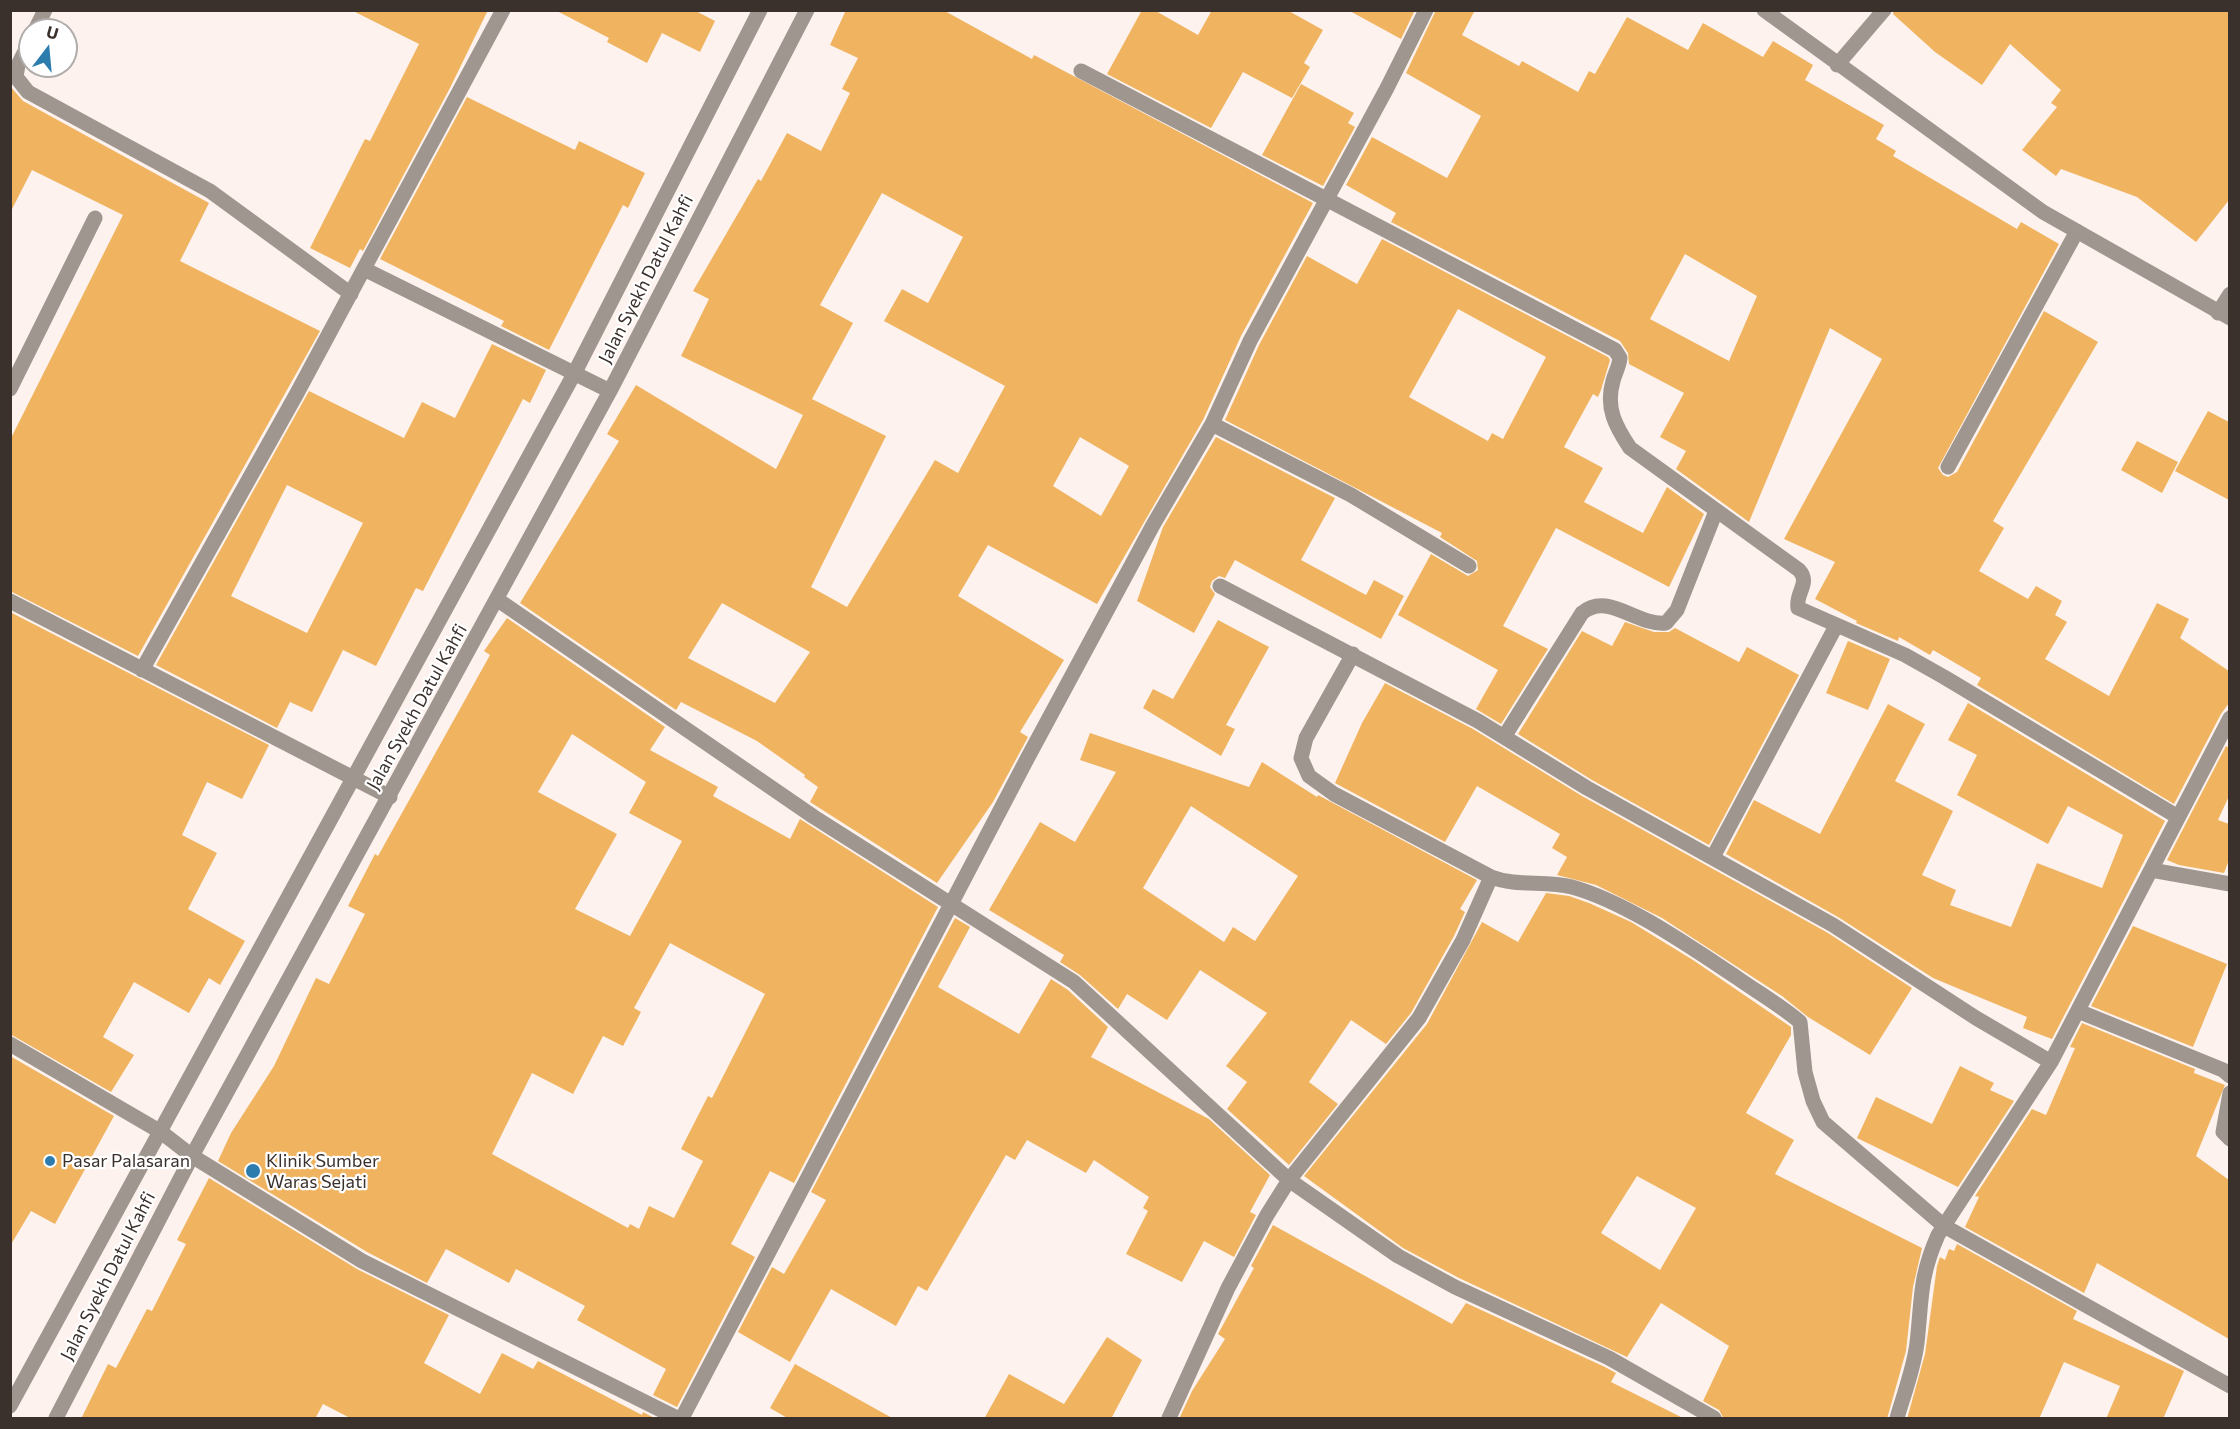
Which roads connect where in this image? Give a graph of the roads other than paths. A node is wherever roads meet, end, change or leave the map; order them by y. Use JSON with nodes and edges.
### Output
{"nodes":[{"id":1,"x":760,"y":10,"type":"edge"},
{"id":2,"x":807,"y":10,"type":"edge"},
{"id":3,"x":1426,"y":10,"type":"edge"},
{"id":4,"x":1764,"y":10,"type":"edge"},
{"id":5,"x":1884,"y":10,"type":"edge"},
{"id":6,"x":502,"y":11,"type":"edge"},
{"id":7,"x":18,"y":64,"type":"edge"},
{"id":8,"x":1837,"y":65,"type":"junction"},
{"id":9,"x":1081,"y":71,"type":"dead end"},
{"id":10,"x":1327,"y":199,"type":"junction"},
{"id":11,"x":96,"y":218,"type":"dead end"},
{"id":12,"x":2077,"y":231,"type":"junction"},
{"id":13,"x":364,"y":269,"type":"junction"},
{"id":14,"x":351,"y":294,"type":"junction"},
{"id":15,"x":2229,"y":294,"type":"edge"},
{"id":16,"x":2224,"y":316,"type":"edge"},
{"id":17,"x":574,"y":374,"type":"junction"},
{"id":18,"x":10,"y":389,"type":"edge"},
{"id":19,"x":610,"y":391,"type":"junction"},
{"id":20,"x":1212,"y":424,"type":"junction"},
{"id":21,"x":1948,"y":467,"type":"dead end"},
{"id":22,"x":1716,"y":511,"type":"junction"},
{"id":23,"x":1469,"y":566,"type":"dead end"},
{"id":24,"x":1220,"y":586,"type":"dead end"},
{"id":25,"x":498,"y":600,"type":"junction"},
{"id":26,"x":10,"y":601,"type":"edge"},
{"id":27,"x":1836,"y":626,"type":"junction"},
{"id":28,"x":1353,"y":654,"type":"junction"},
{"id":29,"x":142,"y":670,"type":"junction"},
{"id":30,"x":2229,"y":718,"type":"edge"},
{"id":31,"x":1504,"y":737,"type":"junction"},
{"id":32,"x":353,"y":778,"type":"junction"},
{"id":33,"x":390,"y":797,"type":"junction"},
{"id":34,"x":2178,"y":817,"type":"junction"},
{"id":35,"x":1713,"y":857,"type":"junction"},
{"id":36,"x":2151,"y":870,"type":"junction"},
{"id":37,"x":1491,"y":877,"type":"junction"},
{"id":38,"x":2229,"y":884,"type":"edge"},
{"id":39,"x":952,"y":904,"type":"junction"},
{"id":40,"x":2078,"y":1011,"type":"junction"},
{"id":41,"x":10,"y":1044,"type":"edge"},
{"id":42,"x":2051,"y":1062,"type":"junction"},
{"id":43,"x":2229,"y":1076,"type":"edge"},
{"id":44,"x":2229,"y":1093,"type":"edge"},
{"id":45,"x":161,"y":1132,"type":"junction"},
{"id":46,"x":2229,"y":1139,"type":"edge"},
{"id":47,"x":192,"y":1156,"type":"junction"},
{"id":48,"x":1289,"y":1180,"type":"junction"},
{"id":49,"x":1944,"y":1226,"type":"junction"},
{"id":50,"x":2229,"y":1386,"type":"edge"},
{"id":51,"x":10,"y":1406,"type":"edge"},
{"id":52,"x":56,"y":1419,"type":"edge"},
{"id":53,"x":677,"y":1419,"type":"edge"},
{"id":54,"x":682,"y":1419,"type":"edge"},
{"id":55,"x":1169,"y":1419,"type":"edge"},
{"id":56,"x":1714,"y":1419,"type":"edge"},
{"id":57,"x":1897,"y":1419,"type":"edge"}],
"edges":[{"from":1,"to":17,"type":"street","name":"Jalan Syekh Datul Kahfi"},
{"from":2,"to":19,"type":"street","name":"Jalan Syekh Datul Kahfi"},
{"from":3,"to":10,"type":"street"},
{"from":4,"to":8,"type":"street"},
{"from":5,"to":8,"type":"street"},
{"from":6,"to":13,"type":"street"},
{"from":7,"to":14,"type":"street"},
{"from":8,"to":12,"type":"street"},
{"from":9,"to":10,"type":"street"},
{"from":10,"to":20,"type":"street"},
{"from":10,"to":22,"type":"street"},
{"from":11,"to":18,"type":"street"},
{"from":12,"to":16,"type":"street"},
{"from":12,"to":21,"type":"street"},
{"from":13,"to":14,"type":"street"},
{"from":13,"to":17,"type":"street"},
{"from":14,"to":29,"type":"street"},
{"from":15,"to":16,"type":"street"},
{"from":17,"to":19,"type":"street"},
{"from":17,"to":32,"type":"street","name":"Jalan Syekh Datul Kahfi"},
{"from":19,"to":25,"type":"street","name":"Jalan Syekh Datul Kahfi"},
{"from":20,"to":23,"type":"street"},
{"from":20,"to":39,"type":"street"},
{"from":22,"to":27,"type":"street"},
{"from":22,"to":31,"type":"street"},
{"from":24,"to":28,"type":"street"},
{"from":25,"to":33,"type":"street","name":"Jalan Syekh Datul Kahfi"},
{"from":25,"to":39,"type":"street"},
{"from":26,"to":29,"type":"street"},
{"from":27,"to":34,"type":"street"},
{"from":27,"to":35,"type":"street"},
{"from":28,"to":31,"type":"street"},
{"from":28,"to":37,"type":"street"},
{"from":29,"to":32,"type":"street"},
{"from":30,"to":34,"type":"street"},
{"from":31,"to":35,"type":"street"},
{"from":32,"to":33,"type":"street"},
{"from":32,"to":45,"type":"street","name":"Jalan Syekh Datul Kahfi"},
{"from":33,"to":47,"type":"street","name":"Jalan Syekh Datul Kahfi"},
{"from":34,"to":36,"type":"street"},
{"from":35,"to":42,"type":"street"},
{"from":36,"to":38,"type":"street"},
{"from":36,"to":40,"type":"street"},
{"from":37,"to":48,"type":"street"},
{"from":37,"to":49,"type":"street"},
{"from":39,"to":48,"type":"street"},
{"from":39,"to":54,"type":"street"},
{"from":40,"to":42,"type":"street"},
{"from":40,"to":43,"type":"street"},
{"from":41,"to":45,"type":"street"},
{"from":42,"to":49,"type":"street"},
{"from":44,"to":46,"type":"street"},
{"from":45,"to":47,"type":"street"},
{"from":45,"to":51,"type":"street","name":"Jalan Syekh Datul Kahfi"},
{"from":47,"to":52,"type":"street","name":"Jalan Syekh Datul Kahfi"},
{"from":47,"to":53,"type":"street"},
{"from":48,"to":55,"type":"street"},
{"from":48,"to":56,"type":"street"},
{"from":49,"to":50,"type":"street"},
{"from":49,"to":57,"type":"street"}]}
